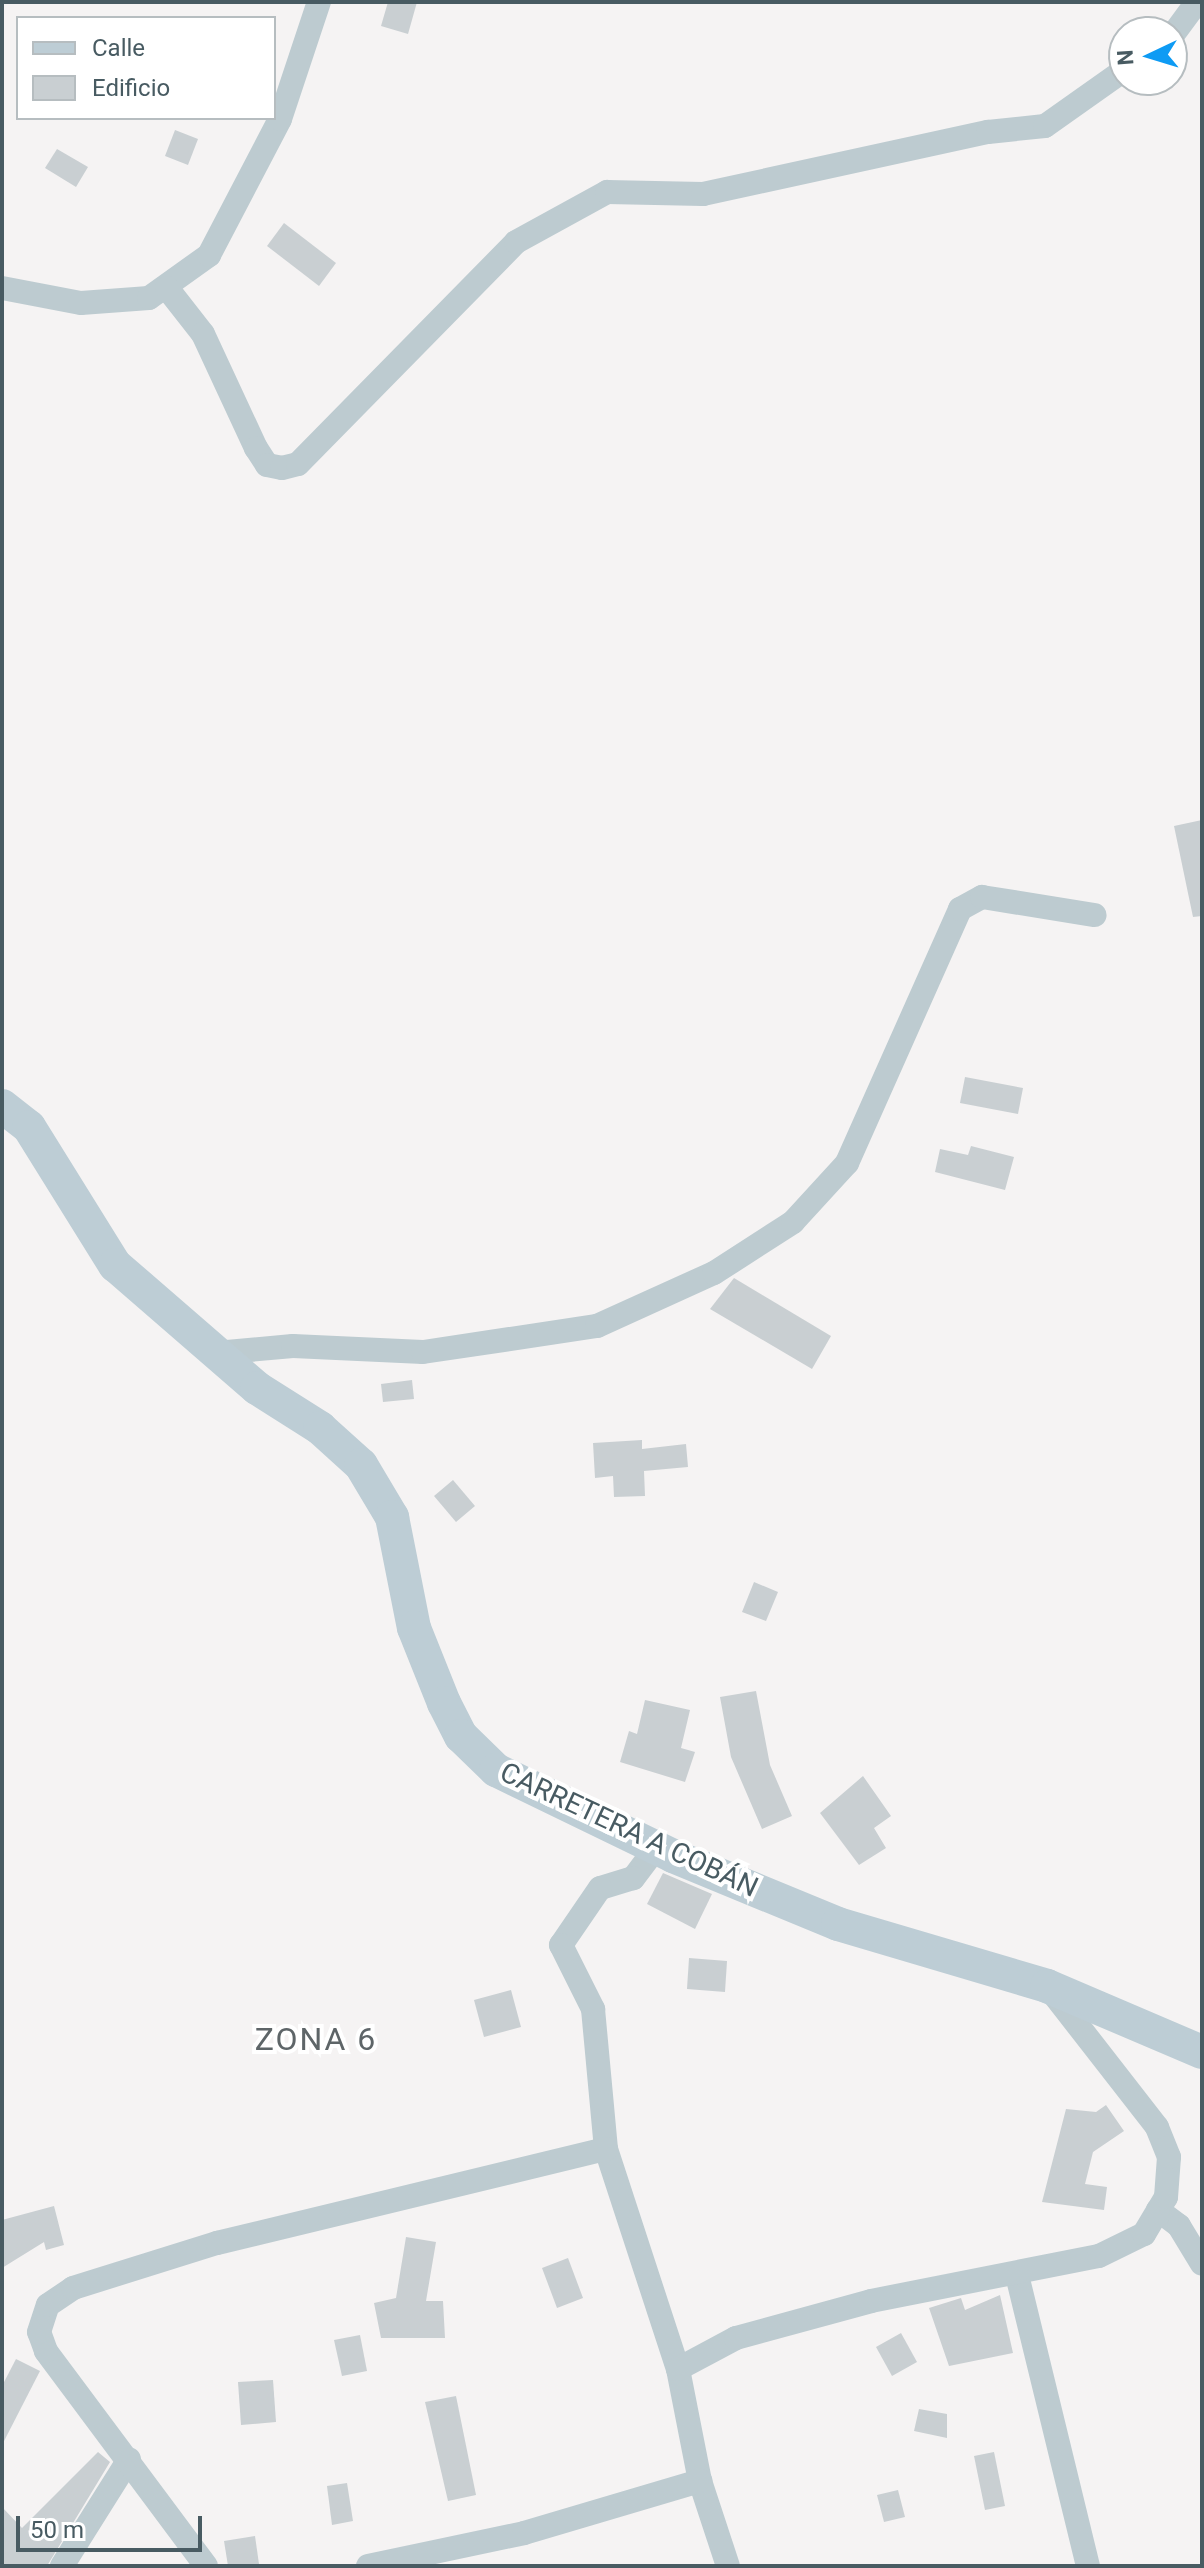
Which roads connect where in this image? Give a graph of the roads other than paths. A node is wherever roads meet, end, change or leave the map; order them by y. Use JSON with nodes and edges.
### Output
{"nodes":[{"id":1,"x":319,"y":2,"type":"edge"},
{"id":2,"x":1108,"y":81,"type":"edge"},
{"id":3,"x":2,"y":288,"type":"edge"},
{"id":4,"x":167,"y":288,"type":"junction"},
{"id":5,"x":1095,"y":915,"type":"dead end"},
{"id":6,"x":2,"y":1106,"type":"edge"},
{"id":7,"x":216,"y":1353,"type":"junction"},
{"id":8,"x":656,"y":1848,"type":"junction"},
{"id":9,"x":1047,"y":1986,"type":"junction"},
{"id":10,"x":1202,"y":2052,"type":"edge"},
{"id":11,"x":606,"y":2149,"type":"junction"},
{"id":12,"x":1158,"y":2210,"type":"junction"},
{"id":13,"x":1202,"y":2264,"type":"edge"},
{"id":14,"x":1017,"y":2275,"type":"junction"},
{"id":15,"x":678,"y":2369,"type":"junction"},
{"id":16,"x":129,"y":2459,"type":"junction"},
{"id":17,"x":700,"y":2481,"type":"junction"},
{"id":18,"x":62,"y":2566,"type":"edge"},
{"id":19,"x":206,"y":2566,"type":"edge"},
{"id":20,"x":368,"y":2566,"type":"edge"},
{"id":21,"x":728,"y":2566,"type":"edge"},
{"id":22,"x":1088,"y":2566,"type":"edge"}],
"edges":[{"from":1,"to":4,"type":"street"},
{"from":2,"to":4,"type":"street"},
{"from":3,"to":4,"type":"street"},
{"from":5,"to":7,"type":"street"},
{"from":6,"to":7,"type":"street","name":"CARRETERA A COBÁN"},
{"from":7,"to":8,"type":"street","name":"CARRETERA A COBÁN"},
{"from":8,"to":9,"type":"street","name":"CARRETERA A COBÁN"},
{"from":8,"to":11,"type":"street"},
{"from":9,"to":10,"type":"street","name":"CARRETERA A COBÁN"},
{"from":9,"to":12,"type":"street"},
{"from":11,"to":15,"type":"street"},
{"from":11,"to":16,"type":"street"},
{"from":12,"to":13,"type":"street"},
{"from":12,"to":14,"type":"street"},
{"from":14,"to":15,"type":"street"},
{"from":14,"to":22,"type":"street"},
{"from":15,"to":17,"type":"street"},
{"from":16,"to":18,"type":"street"},
{"from":16,"to":19,"type":"street"},
{"from":17,"to":20,"type":"street"},
{"from":17,"to":21,"type":"street"}]}
